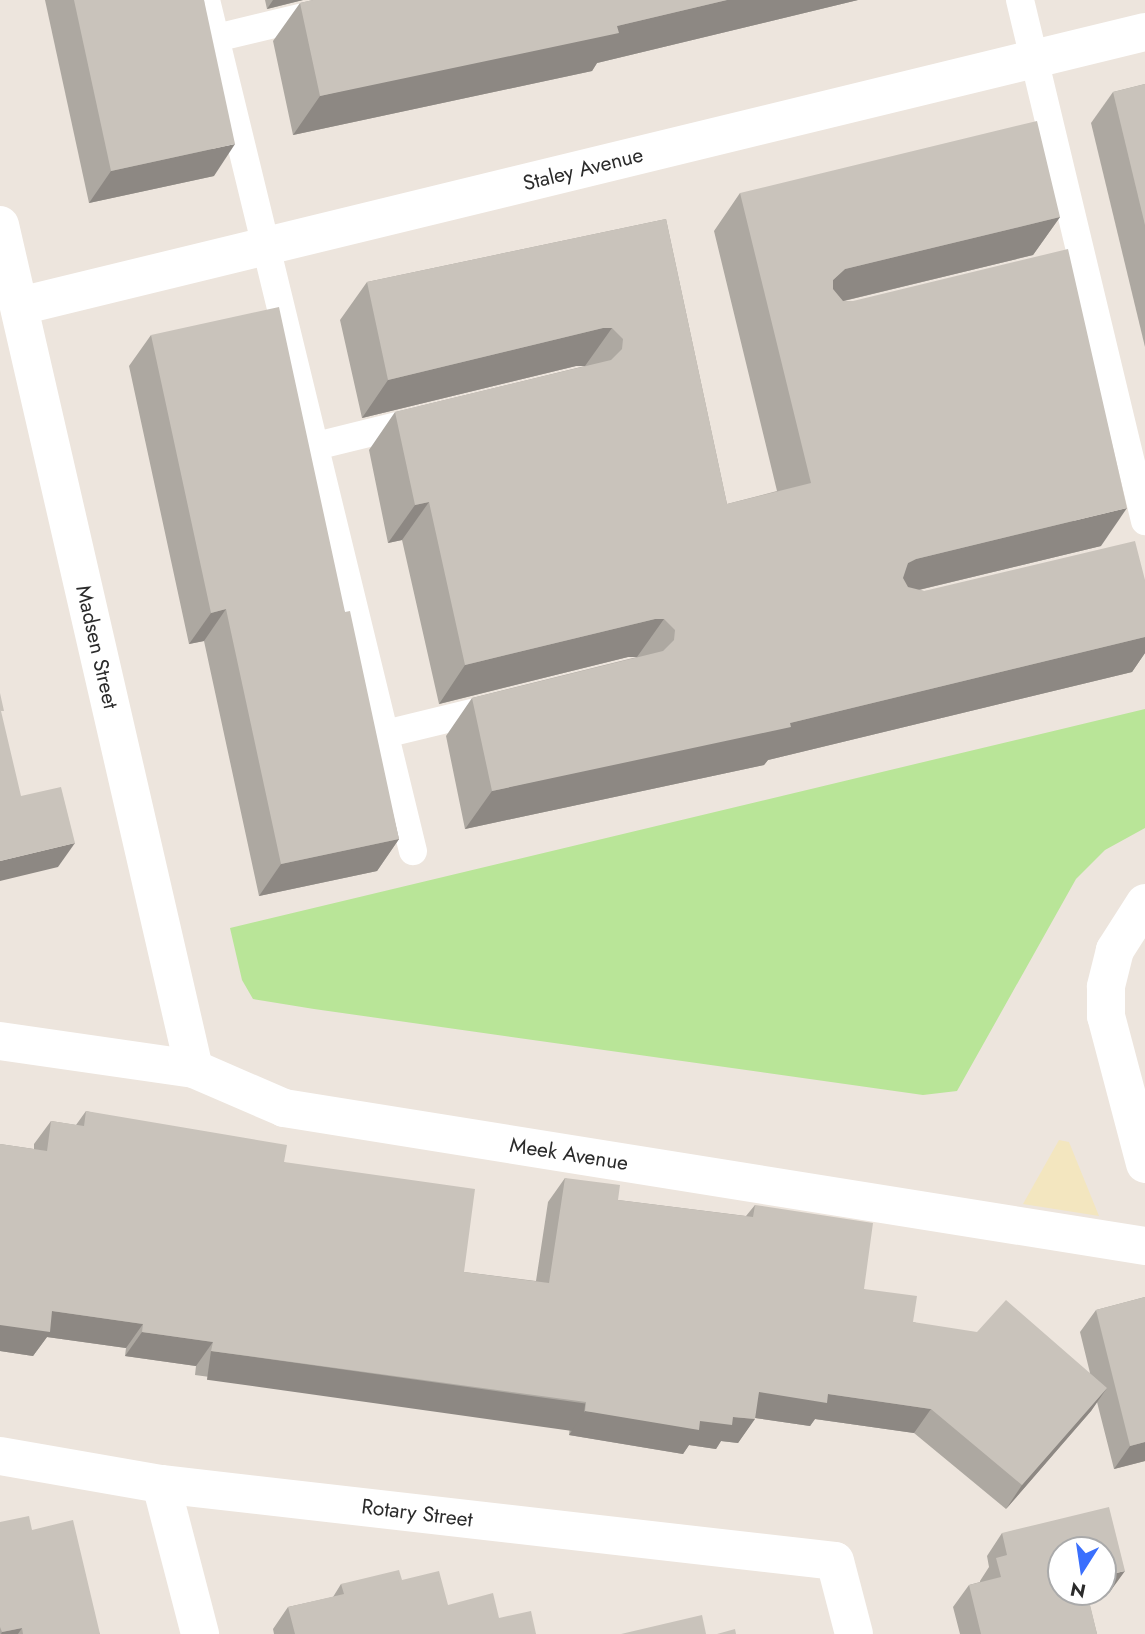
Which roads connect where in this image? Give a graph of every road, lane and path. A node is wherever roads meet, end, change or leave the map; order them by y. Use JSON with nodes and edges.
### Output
{"nodes":[{"id":1,"x":206,"y":0,"type":"edge"},
{"id":2,"x":373,"y":0,"type":"edge"},
{"id":3,"x":1020,"y":0,"type":"edge"},
{"id":4,"x":1145,"y":32,"type":"edge"},
{"id":5,"x":216,"y":38,"type":"junction"},
{"id":6,"x":1035,"y":59,"type":"junction"},
{"id":7,"x":0,"y":225,"type":"edge"},
{"id":8,"x":267,"y":246,"type":"junction"},
{"id":9,"x":20,"y":306,"type":"junction"},
{"id":10,"x":448,"y":414,"type":"edge"},
{"id":11,"x":316,"y":446,"type":"junction"},
{"id":12,"x":1145,"y":521,"type":"edge"},
{"id":13,"x":528,"y":699,"type":"edge"},
{"id":14,"x":385,"y":734,"type":"junction"},
{"id":15,"x":413,"y":851,"type":"dead end"},
{"id":16,"x":1145,"y":903,"type":"edge"},
{"id":17,"x":0,"y":1041,"type":"edge"},
{"id":18,"x":194,"y":1069,"type":"junction"},
{"id":19,"x":1145,"y":1164,"type":"edge"},
{"id":20,"x":1145,"y":1246,"type":"edge"},
{"id":21,"x":0,"y":1456,"type":"edge"},
{"id":22,"x":161,"y":1484,"type":"junction"},
{"id":23,"x":200,"y":1634,"type":"edge"},
{"id":24,"x":854,"y":1634,"type":"edge"}],
"edges":[{"from":1,"to":5,"type":"lane"},
{"from":2,"to":5,"type":"lane"},
{"from":3,"to":6,"type":"lane"},
{"from":4,"to":6,"type":"street","name":"Staley Avenue"},
{"from":5,"to":8,"type":"lane"},
{"from":6,"to":8,"type":"street","name":"Staley Avenue"},
{"from":6,"to":12,"type":"lane"},
{"from":7,"to":9,"type":"street","name":"Madsen Street"},
{"from":8,"to":9,"type":"street","name":"Staley Avenue"},
{"from":8,"to":11,"type":"lane"},
{"from":9,"to":18,"type":"street","name":"Madsen Street"},
{"from":10,"to":11,"type":"lane"},
{"from":11,"to":14,"type":"lane"},
{"from":13,"to":14,"type":"lane"},
{"from":14,"to":15,"type":"lane"},
{"from":16,"to":19,"type":"street"},
{"from":17,"to":18,"type":"street","name":"Meek Avenue"},
{"from":18,"to":20,"type":"street","name":"Meek Avenue"},
{"from":21,"to":22,"type":"street","name":"Rotary Street"},
{"from":22,"to":23,"type":"street"},
{"from":22,"to":24,"type":"street","name":"Rotary Street"}]}
